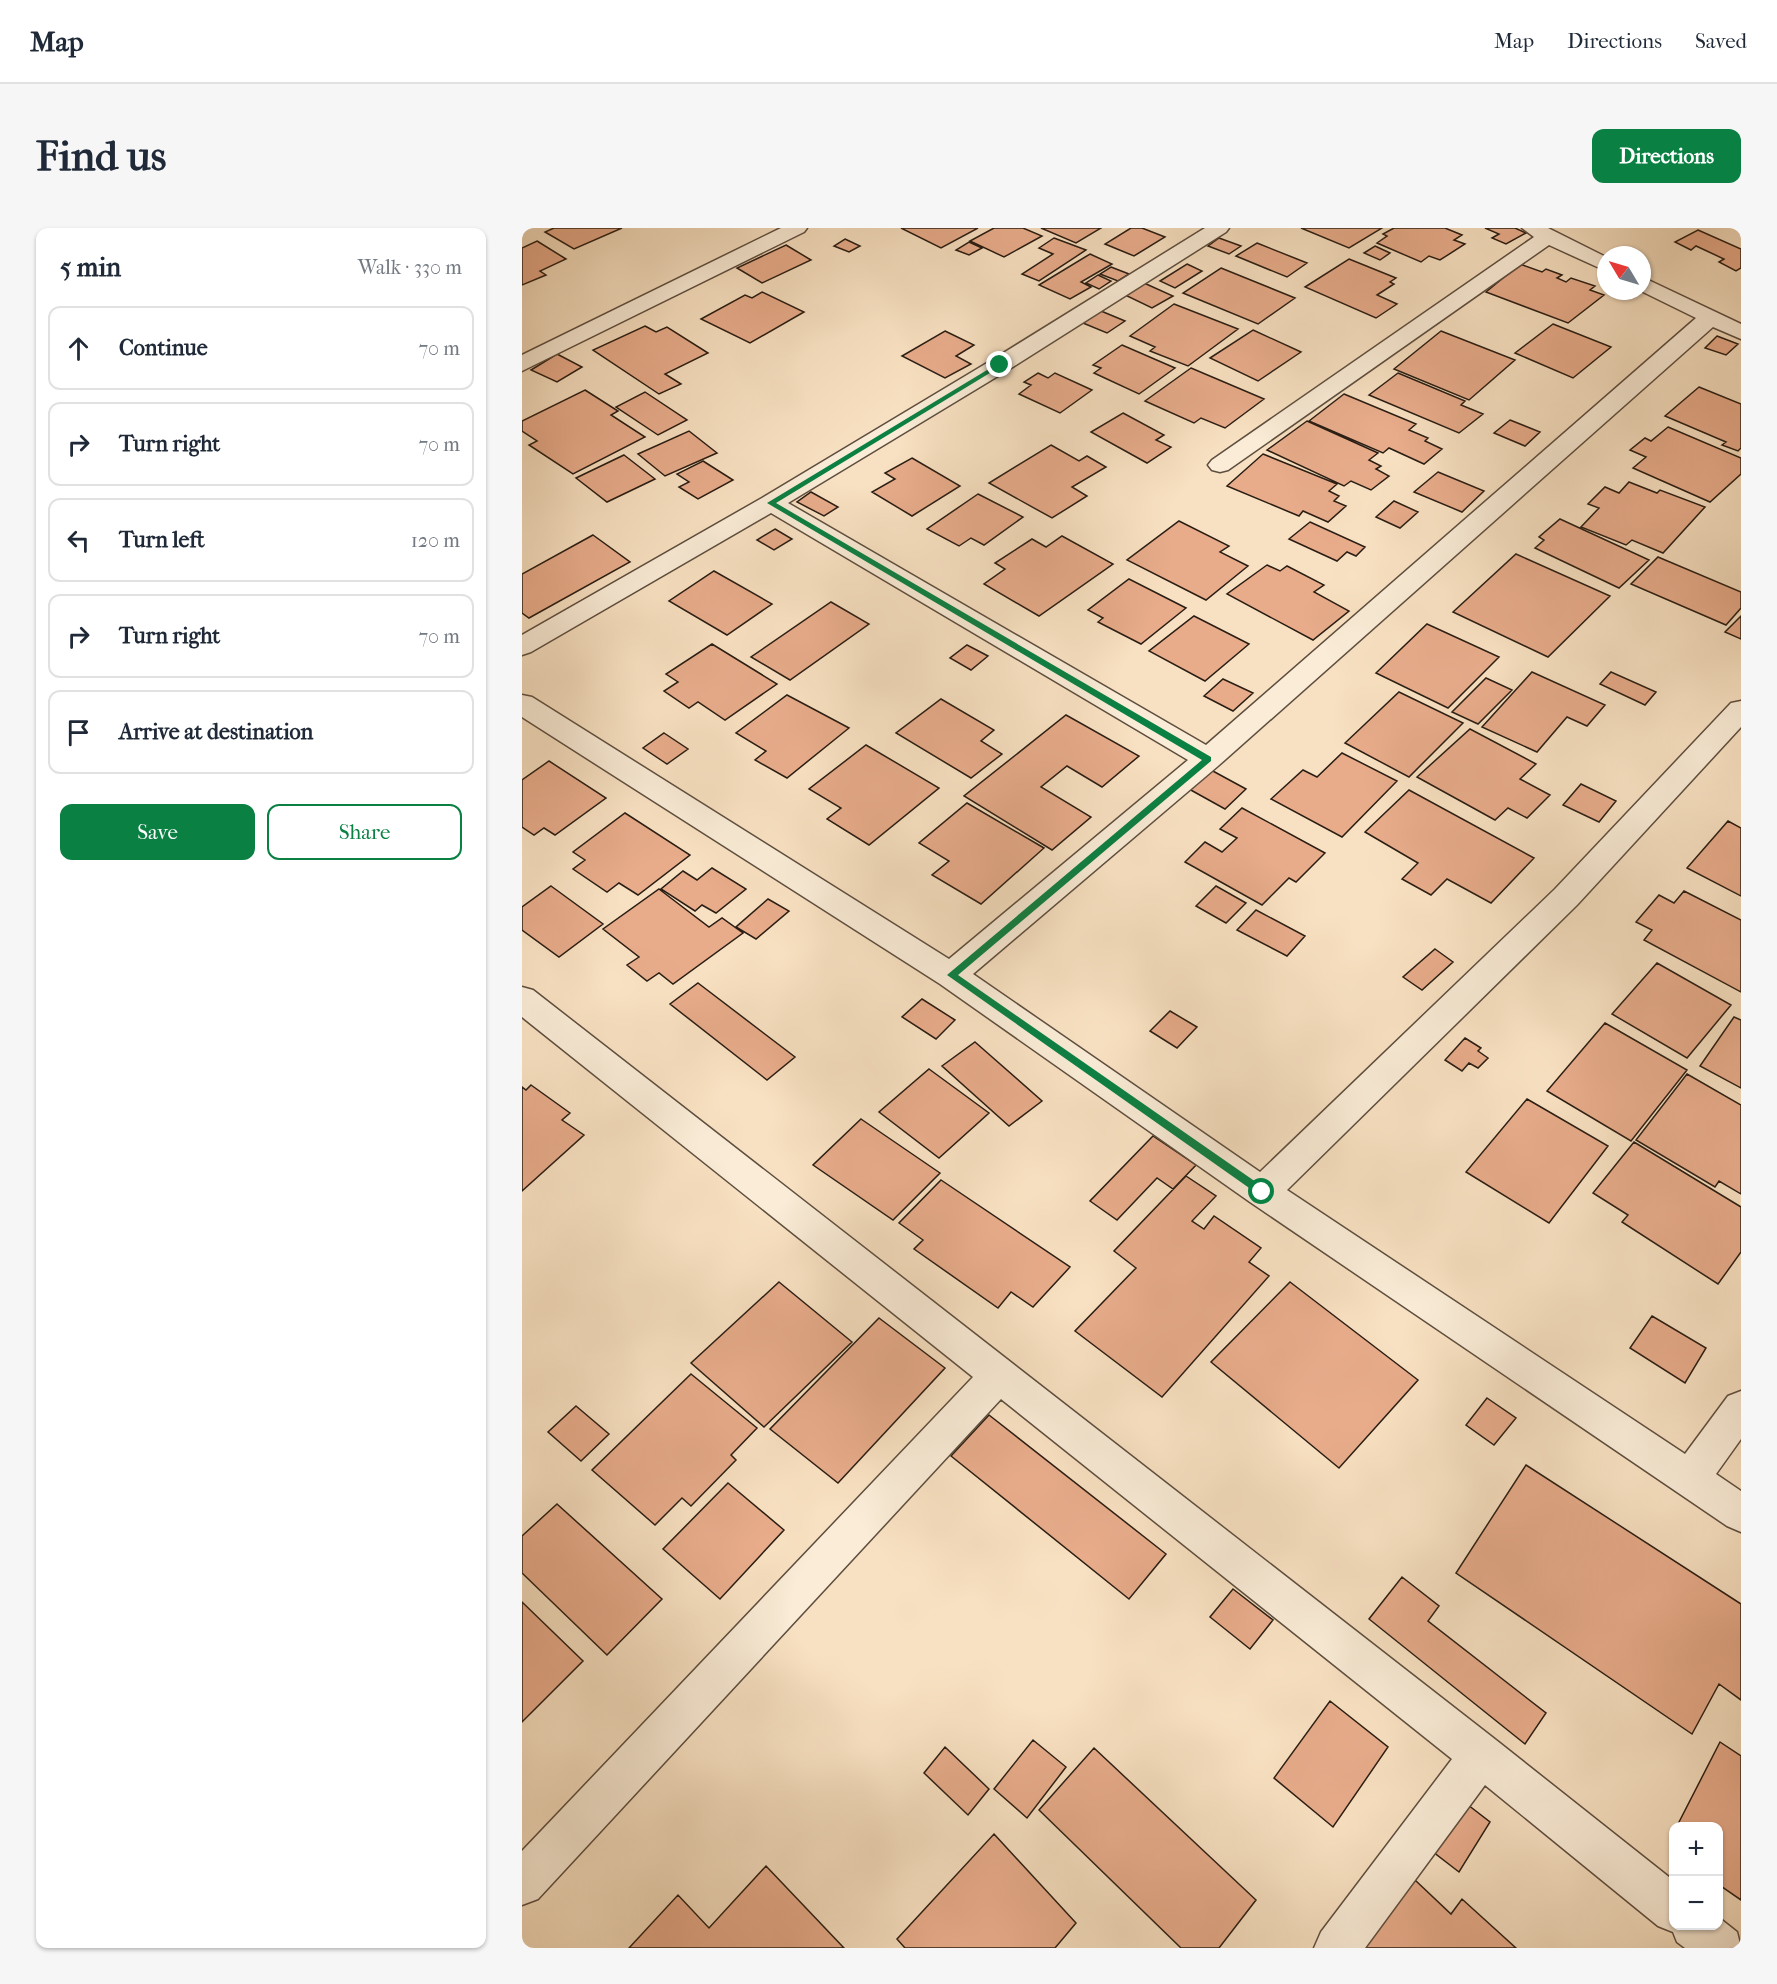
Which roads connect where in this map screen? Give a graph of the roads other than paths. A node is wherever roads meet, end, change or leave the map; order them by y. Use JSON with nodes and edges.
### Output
{"nodes":[{"id":1,"x":797,"y":228,"type":"edge"},
{"id":2,"x":1219,"y":228,"type":"edge"},
{"id":3,"x":1540,"y":232,"type":"edge"},
{"id":4,"x":1597,"y":260,"type":"edge"},
{"id":5,"x":1651,"y":287,"type":"edge"},
{"id":6,"x":1711,"y":316,"type":"junction"},
{"id":7,"x":1741,"y":332,"type":"edge"},
{"id":8,"x":528,"y":354,"type":"edge"},
{"id":9,"x":1220,"y":465,"type":"dead end"},
{"id":10,"x":771,"y":503,"type":"junction"},
{"id":11,"x":522,"y":646,"type":"edge"},
{"id":12,"x":522,"y":704,"type":"edge"},
{"id":13,"x":1741,"y":710,"type":"edge"},
{"id":14,"x":1208,"y":759,"type":"junction"},
{"id":15,"x":951,"y":975,"type":"junction"},
{"id":16,"x":522,"y":999,"type":"edge"},
{"id":17,"x":1262,"y":1192,"type":"junction"},
{"id":18,"x":999,"y":1375,"type":"junction"},
{"id":19,"x":1741,"y":1408,"type":"edge"},
{"id":20,"x":1690,"y":1479,"type":"junction"},
{"id":21,"x":1741,"y":1514,"type":"edge"},
{"id":22,"x":1481,"y":1755,"type":"junction"},
{"id":23,"x":522,"y":1882,"type":"edge"},
{"id":24,"x":1669,"y":1906,"type":"edge"},
{"id":25,"x":1698,"y":1930,"type":"edge"},
{"id":26,"x":1337,"y":1948,"type":"edge"},
{"id":27,"x":1721,"y":1948,"type":"edge"}],
"edges":[{"from":1,"to":8,"type":"street"},
{"from":2,"to":10,"type":"street"},
{"from":3,"to":4,"type":"street"},
{"from":3,"to":9,"type":"street"},
{"from":5,"to":6,"type":"street"},
{"from":6,"to":7,"type":"street"},
{"from":6,"to":14,"type":"street"},
{"from":10,"to":11,"type":"street"},
{"from":10,"to":14,"type":"street"},
{"from":12,"to":15,"type":"street"},
{"from":13,"to":17,"type":"street"},
{"from":14,"to":15,"type":"street"},
{"from":15,"to":17,"type":"street"},
{"from":16,"to":18,"type":"street"},
{"from":17,"to":20,"type":"street"},
{"from":18,"to":22,"type":"street"},
{"from":18,"to":23,"type":"street"},
{"from":19,"to":20,"type":"street"},
{"from":20,"to":21,"type":"street"},
{"from":22,"to":24,"type":"street"},
{"from":22,"to":26,"type":"street"},
{"from":25,"to":27,"type":"street"}]}
